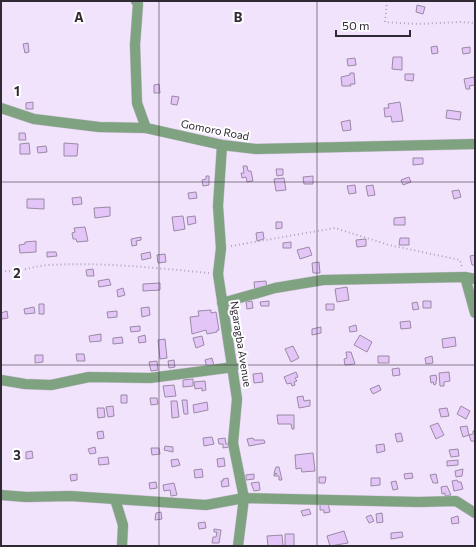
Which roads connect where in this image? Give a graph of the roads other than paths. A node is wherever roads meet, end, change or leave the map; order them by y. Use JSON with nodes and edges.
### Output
{"nodes":[{"id":1,"x":136,"y":1,"type":"edge"},
{"id":2,"x":1,"y":108,"type":"edge"},
{"id":3,"x":146,"y":128,"type":"junction"},
{"id":4,"x":475,"y":144,"type":"edge"},
{"id":5,"x":222,"y":145,"type":"junction"},
{"id":6,"x":470,"y":278,"type":"edge"},
{"id":7,"x":222,"y":303,"type":"junction"},
{"id":8,"x":475,"y":313,"type":"edge"},
{"id":9,"x":234,"y":367,"type":"junction"},
{"id":10,"x":1,"y":380,"type":"edge"},
{"id":11,"x":1,"y":495,"type":"edge"},
{"id":12,"x":244,"y":498,"type":"junction"},
{"id":13,"x":115,"y":499,"type":"junction"},
{"id":14,"x":475,"y":513,"type":"edge"},
{"id":15,"x":122,"y":546,"type":"edge"},
{"id":16,"x":238,"y":546,"type":"edge"}],
"edges":[{"from":1,"to":3,"type":"street"},
{"from":2,"to":3,"type":"street","name":"Gomoro Road"},
{"from":3,"to":5,"type":"street","name":"Gomoro Road"},
{"from":4,"to":5,"type":"street","name":"Gomoro Road"},
{"from":5,"to":7,"type":"street","name":"Ngaragba Avenue"},
{"from":6,"to":7,"type":"street"},
{"from":6,"to":8,"type":"street"},
{"from":7,"to":9,"type":"street","name":"Ngaragba Avenue"},
{"from":9,"to":10,"type":"street"},
{"from":9,"to":12,"type":"street","name":"Ngaragba Avenue"},
{"from":11,"to":13,"type":"street"},
{"from":12,"to":13,"type":"street"},
{"from":12,"to":14,"type":"street"},
{"from":12,"to":16,"type":"street","name":"Ngaragba Avenue"},
{"from":13,"to":15,"type":"street"}]}
